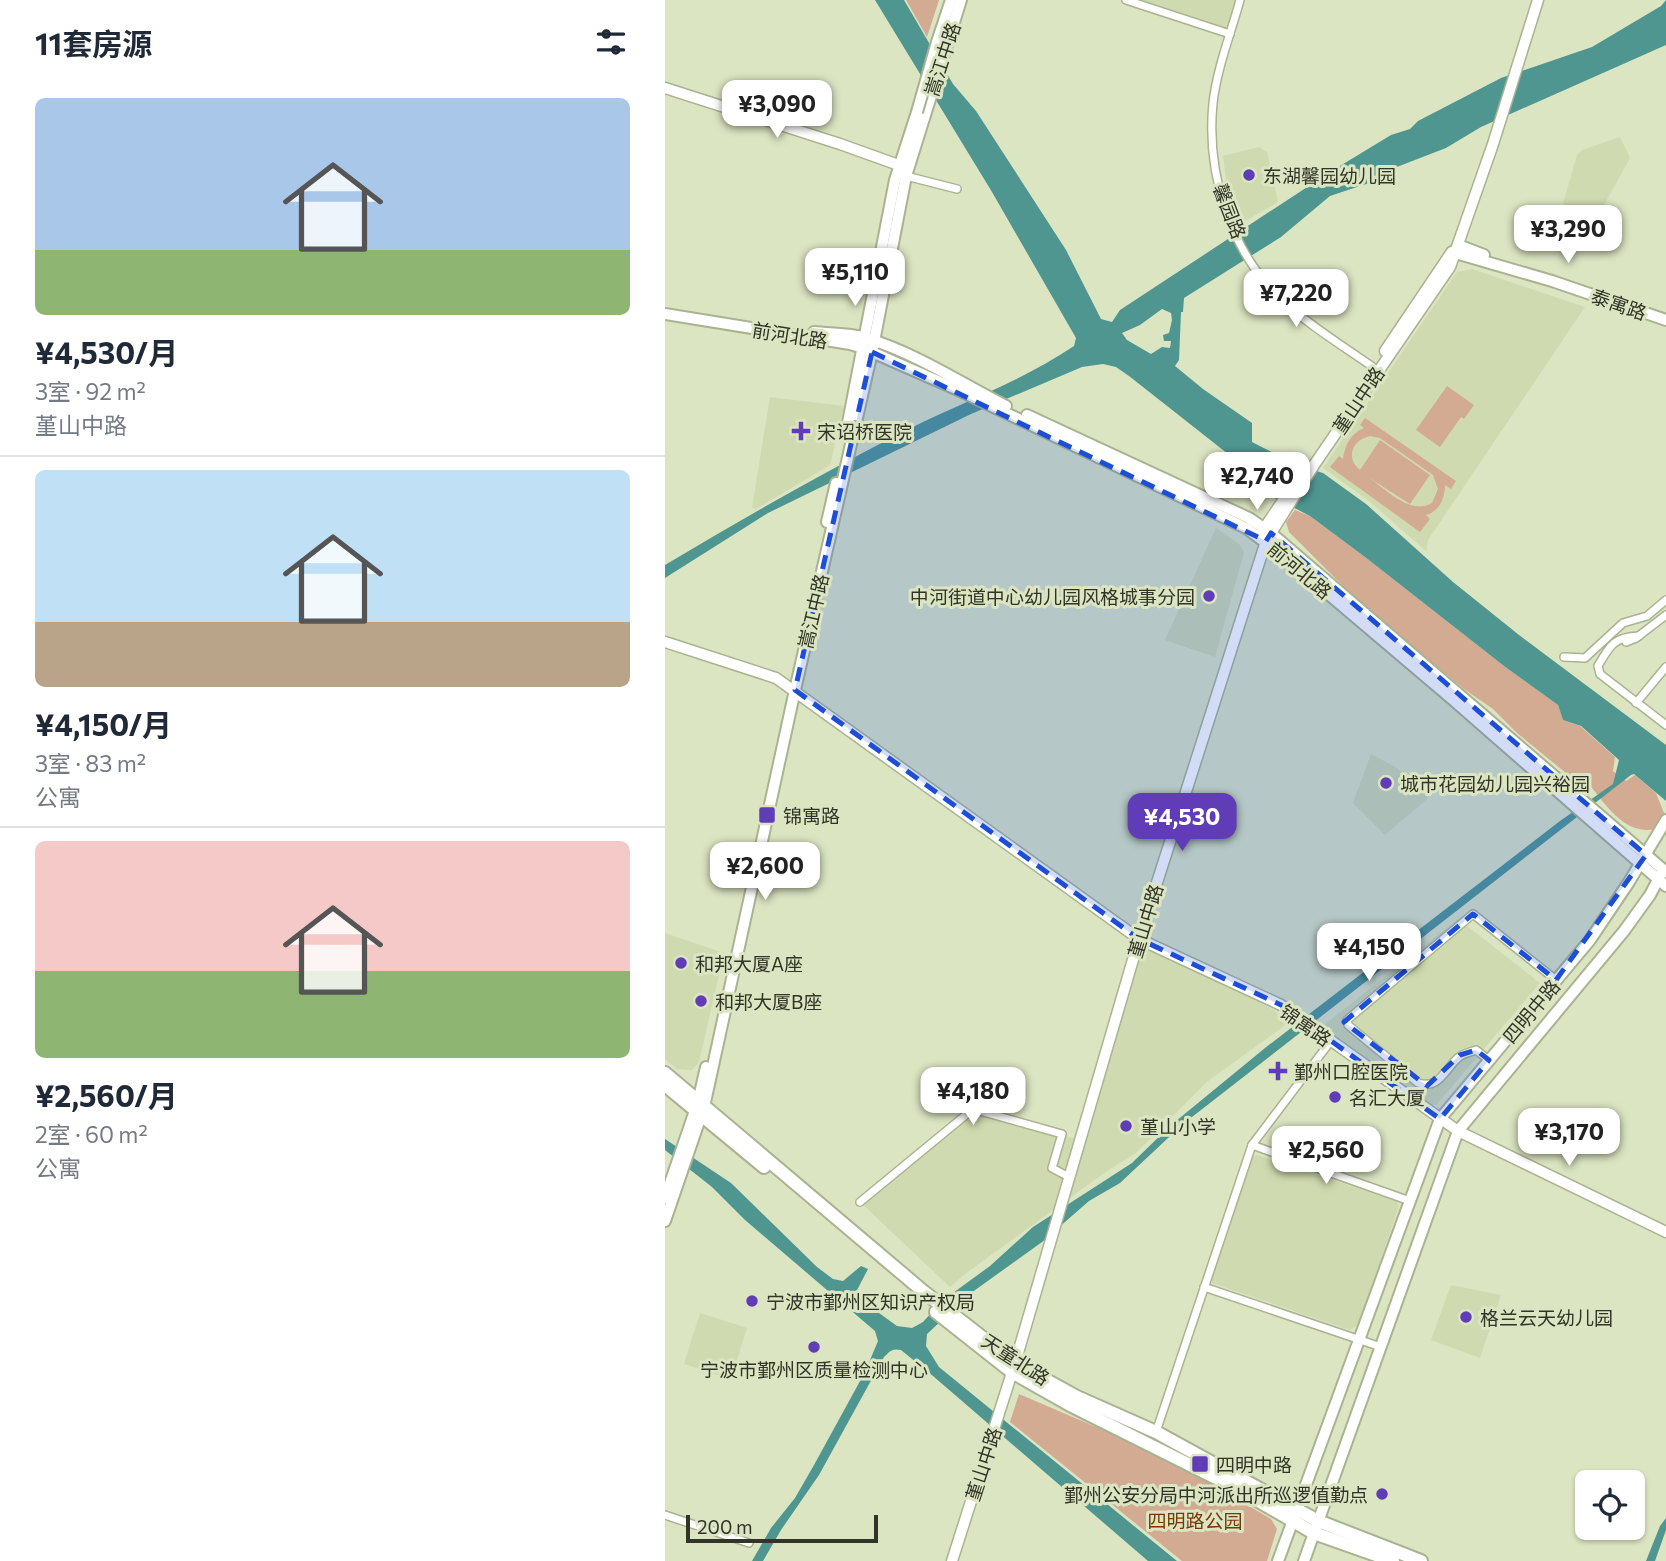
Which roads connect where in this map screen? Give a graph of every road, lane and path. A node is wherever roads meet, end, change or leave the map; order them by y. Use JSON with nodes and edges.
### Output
{"nodes":[{"id":1,"x":951,"y":0,"type":"edge"},
{"id":2,"x":961,"y":0,"type":"edge"},
{"id":3,"x":1126,"y":0,"type":"edge"},
{"id":4,"x":1241,"y":0,"type":"edge"},
{"id":5,"x":1538,"y":0,"type":"edge"},
{"id":6,"x":1230,"y":34,"type":"junction"},
{"id":7,"x":941,"y":44,"type":"junction"},
{"id":8,"x":665,"y":88,"type":"edge"},
{"id":9,"x":904,"y":170,"type":"junction"},
{"id":10,"x":957,"y":189,"type":"dead end"},
{"id":11,"x":1455,"y":250,"type":"junction"},
{"id":12,"x":665,"y":309,"type":"edge"},
{"id":13,"x":665,"y":314,"type":"edge"},
{"id":14,"x":1666,"y":318,"type":"edge"},
{"id":15,"x":869,"y":345,"type":"junction"},
{"id":16,"x":1373,"y":367,"type":"junction"},
{"id":17,"x":1311,"y":464,"type":"junction"},
{"id":18,"x":1265,"y":535,"type":"junction"},
{"id":19,"x":1666,"y":600,"type":"edge"},
{"id":20,"x":1666,"y":615,"type":"edge"},
{"id":21,"x":1639,"y":636,"type":"junction"},
{"id":22,"x":665,"y":642,"type":"edge"},
{"id":23,"x":1626,"y":642,"type":"dead end"},
{"id":24,"x":1564,"y":657,"type":"dead end"},
{"id":25,"x":1666,"y":667,"type":"edge"},
{"id":26,"x":792,"y":689,"type":"junction"},
{"id":27,"x":1636,"y":702,"type":"junction"},
{"id":28,"x":1666,"y":725,"type":"edge"},
{"id":29,"x":1666,"y":820,"type":"edge"},
{"id":30,"x":1643,"y":860,"type":"junction"},
{"id":31,"x":1664,"y":875,"type":"edge"},
{"id":32,"x":1139,"y":939,"type":"junction"},
{"id":33,"x":1556,"y":980,"type":"junction"},
{"id":34,"x":1330,"y":1042,"type":"junction"},
{"id":35,"x":1489,"y":1060,"type":"junction"},
{"id":36,"x":665,"y":1073,"type":"edge"},
{"id":37,"x":665,"y":1085,"type":"edge"},
{"id":38,"x":700,"y":1109,"type":"junction"},
{"id":39,"x":1440,"y":1119,"type":"junction"},
{"id":40,"x":1458,"y":1131,"type":"junction"},
{"id":41,"x":1252,"y":1145,"type":"junction"},
{"id":42,"x":1069,"y":1177,"type":"junction"},
{"id":43,"x":665,"y":1198,"type":"edge"},
{"id":44,"x":1410,"y":1201,"type":"junction"},
{"id":45,"x":860,"y":1202,"type":"dead end"},
{"id":46,"x":665,"y":1221,"type":"edge"},
{"id":47,"x":1666,"y":1232,"type":"edge"},
{"id":48,"x":1204,"y":1287,"type":"junction"},
{"id":49,"x":1359,"y":1339,"type":"junction"},
{"id":50,"x":1381,"y":1347,"type":"junction"},
{"id":51,"x":1013,"y":1368,"type":"junction"},
{"id":52,"x":1156,"y":1432,"type":"junction"},
{"id":53,"x":1294,"y":1514,"type":"junction"},
{"id":54,"x":665,"y":1515,"type":"edge"},
{"id":55,"x":1316,"y":1527,"type":"junction"},
{"id":56,"x":749,"y":1543,"type":"dead end"},
{"id":57,"x":952,"y":1561,"type":"edge"},
{"id":58,"x":1278,"y":1561,"type":"edge"},
{"id":59,"x":1304,"y":1561,"type":"edge"},
{"id":60,"x":1393,"y":1561,"type":"edge"},
{"id":61,"x":1421,"y":1561,"type":"edge"}],
"edges":[{"from":1,"to":7,"type":"main road","name":"嵩江中路"},
{"from":2,"to":7,"type":"main road","name":"嵩江中路"},
{"from":3,"to":6,"type":"street"},
{"from":4,"to":6,"type":"street","name":"馨园路"},
{"from":5,"to":11,"type":"street","name":"堇山中路"},
{"from":6,"to":16,"type":"street","name":"馨园路"},
{"from":7,"to":9,"type":"main road","name":"嵩江中路","bridge":true},
{"from":8,"to":9,"type":"street"},
{"from":9,"to":10,"type":"street"},
{"from":9,"to":15,"type":"main road","name":"嵩江中路"},
{"from":11,"to":14,"type":"main road","name":"泰寓路"},
{"from":11,"to":16,"type":"street","name":"堇山中路"},
{"from":11,"to":17,"type":"street","name":"堇山中路"},
{"from":12,"to":15,"type":"main road","name":"前河北路"},
{"from":13,"to":15,"type":"main road","name":"前河北路"},
{"from":15,"to":18,"type":"main road","name":"前河北路"},
{"from":15,"to":26,"type":"main road","name":"嵩江中路"},
{"from":16,"to":17,"type":"street","name":"堇山中路"},
{"from":17,"to":18,"type":"street","name":"堇山中路"},
{"from":18,"to":30,"type":"main road","name":"前河北路"},
{"from":18,"to":32,"type":"street","name":"堇山中路"},
{"from":19,"to":24,"type":"street"},
{"from":20,"to":21,"type":"street"},
{"from":21,"to":23,"type":"street"},
{"from":21,"to":27,"type":"street"},
{"from":22,"to":26,"type":"street","name":"锦寓路"},
{"from":25,"to":27,"type":"street"},
{"from":26,"to":32,"type":"street","name":"锦寓路"},
{"from":26,"to":38,"type":"main road","name":"嵩江中路"},
{"from":27,"to":28,"type":"street"},
{"from":29,"to":30,"type":"main road","name":"四明中路"},
{"from":30,"to":31,"type":"main road","name":"前河北路"},
{"from":30,"to":33,"type":"main road","name":"四明中路"},
{"from":31,"to":40,"type":"main road","name":"四明中路"},
{"from":32,"to":34,"type":"street","name":"锦寓路"},
{"from":32,"to":42,"type":"street","name":"堇山中路"},
{"from":33,"to":35,"type":"main road","name":"四明中路"},
{"from":33,"to":35,"type":"street"},
{"from":34,"to":39,"type":"street","name":"锦寓路"},
{"from":34,"to":41,"type":"street"},
{"from":35,"to":39,"type":"main road","name":"四明中路"},
{"from":36,"to":38,"type":"main road","name":"天童北路"},
{"from":37,"to":38,"type":"main road"},
{"from":38,"to":43,"type":"main road","name":"嵩江中路"},
{"from":38,"to":46,"type":"main road","name":"嵩江中路"},
{"from":38,"to":51,"type":"main road","name":"天童北路"},
{"from":39,"to":40,"type":"street","name":"锦寓路"},
{"from":39,"to":44,"type":"main road","name":"四明中路"},
{"from":40,"to":47,"type":"street","name":"锦寓路"},
{"from":40,"to":50,"type":"main road","name":"四明中路"},
{"from":41,"to":44,"type":"street"},
{"from":41,"to":48,"type":"street"},
{"from":42,"to":45,"type":"street"},
{"from":42,"to":51,"type":"street","name":"堇山中路"},
{"from":44,"to":49,"type":"main road","name":"四明中路"},
{"from":48,"to":49,"type":"street"},
{"from":48,"to":52,"type":"street"},
{"from":49,"to":50,"type":"street"},
{"from":49,"to":53,"type":"main road","name":"四明中路"},
{"from":50,"to":55,"type":"main road","name":"四明中路"},
{"from":51,"to":52,"type":"main road","name":"天童北路"},
{"from":51,"to":53,"type":"main road"},
{"from":51,"to":57,"type":"street","name":"堇山中路"},
{"from":52,"to":53,"type":"main road","name":"天童北路"},
{"from":53,"to":55,"type":"main road","name":"天童北路"},
{"from":53,"to":58,"type":"main road","name":"四明中路"},
{"from":54,"to":56,"type":"street"},
{"from":55,"to":59,"type":"main road","name":"四明中路"},
{"from":55,"to":60,"type":"main road"},
{"from":55,"to":61,"type":"main road","name":"天童北路"}]}
